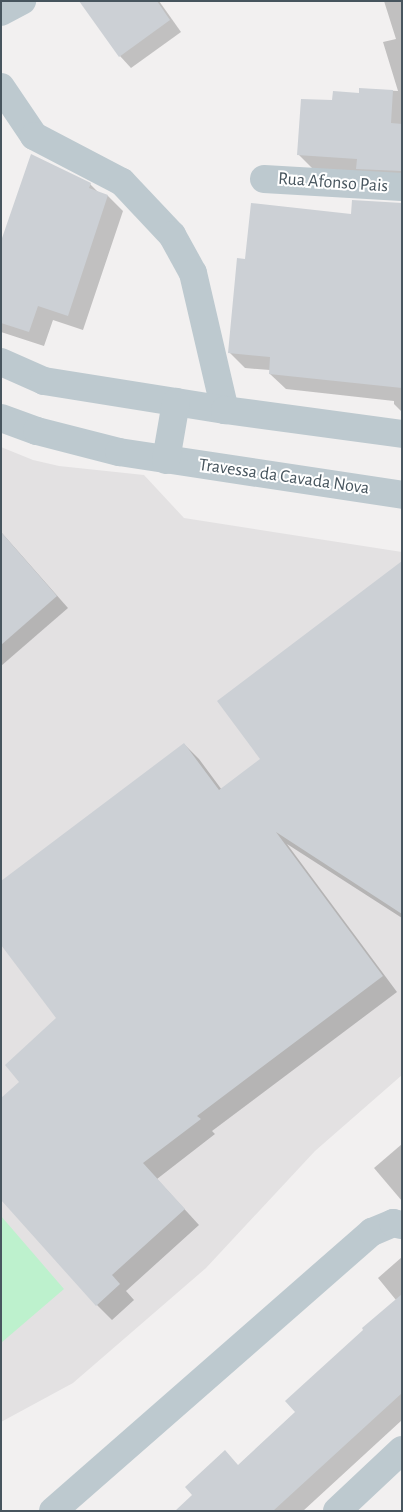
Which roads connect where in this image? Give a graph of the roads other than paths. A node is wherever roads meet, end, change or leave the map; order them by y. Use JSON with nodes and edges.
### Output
{"nodes":[{"id":1,"x":22,"y":1,"type":"edge"},
{"id":2,"x":1,"y":12,"type":"edge"},
{"id":3,"x":1,"y":87,"type":"edge"},
{"id":4,"x":264,"y":179,"type":"dead end"},
{"id":5,"x":402,"y":188,"type":"edge"},
{"id":6,"x":1,"y":362,"type":"edge"},
{"id":7,"x":176,"y":402,"type":"junction"},
{"id":8,"x":225,"y":410,"type":"junction"},
{"id":9,"x":1,"y":418,"type":"edge"},
{"id":10,"x":402,"y":434,"type":"edge"},
{"id":11,"x":166,"y":460,"type":"junction"},
{"id":12,"x":402,"y":495,"type":"edge"},
{"id":13,"x":402,"y":1226,"type":"edge"},
{"id":14,"x":402,"y":1450,"type":"edge"},
{"id":15,"x":53,"y":1511,"type":"edge"},
{"id":16,"x":337,"y":1511,"type":"edge"}],
"edges":[{"from":1,"to":2,"type":"street"},
{"from":3,"to":8,"type":"street"},
{"from":4,"to":5,"type":"street","name":"Rua Afonso Pais"},
{"from":6,"to":7,"type":"street"},
{"from":7,"to":8,"type":"street"},
{"from":7,"to":11,"type":"street"},
{"from":8,"to":10,"type":"street"},
{"from":9,"to":11,"type":"street","name":"Travessa da Cavada Nova"},
{"from":11,"to":12,"type":"street","name":"Travessa da Cavada Nova"},
{"from":13,"to":15,"type":"street"},
{"from":14,"to":16,"type":"street"}]}
